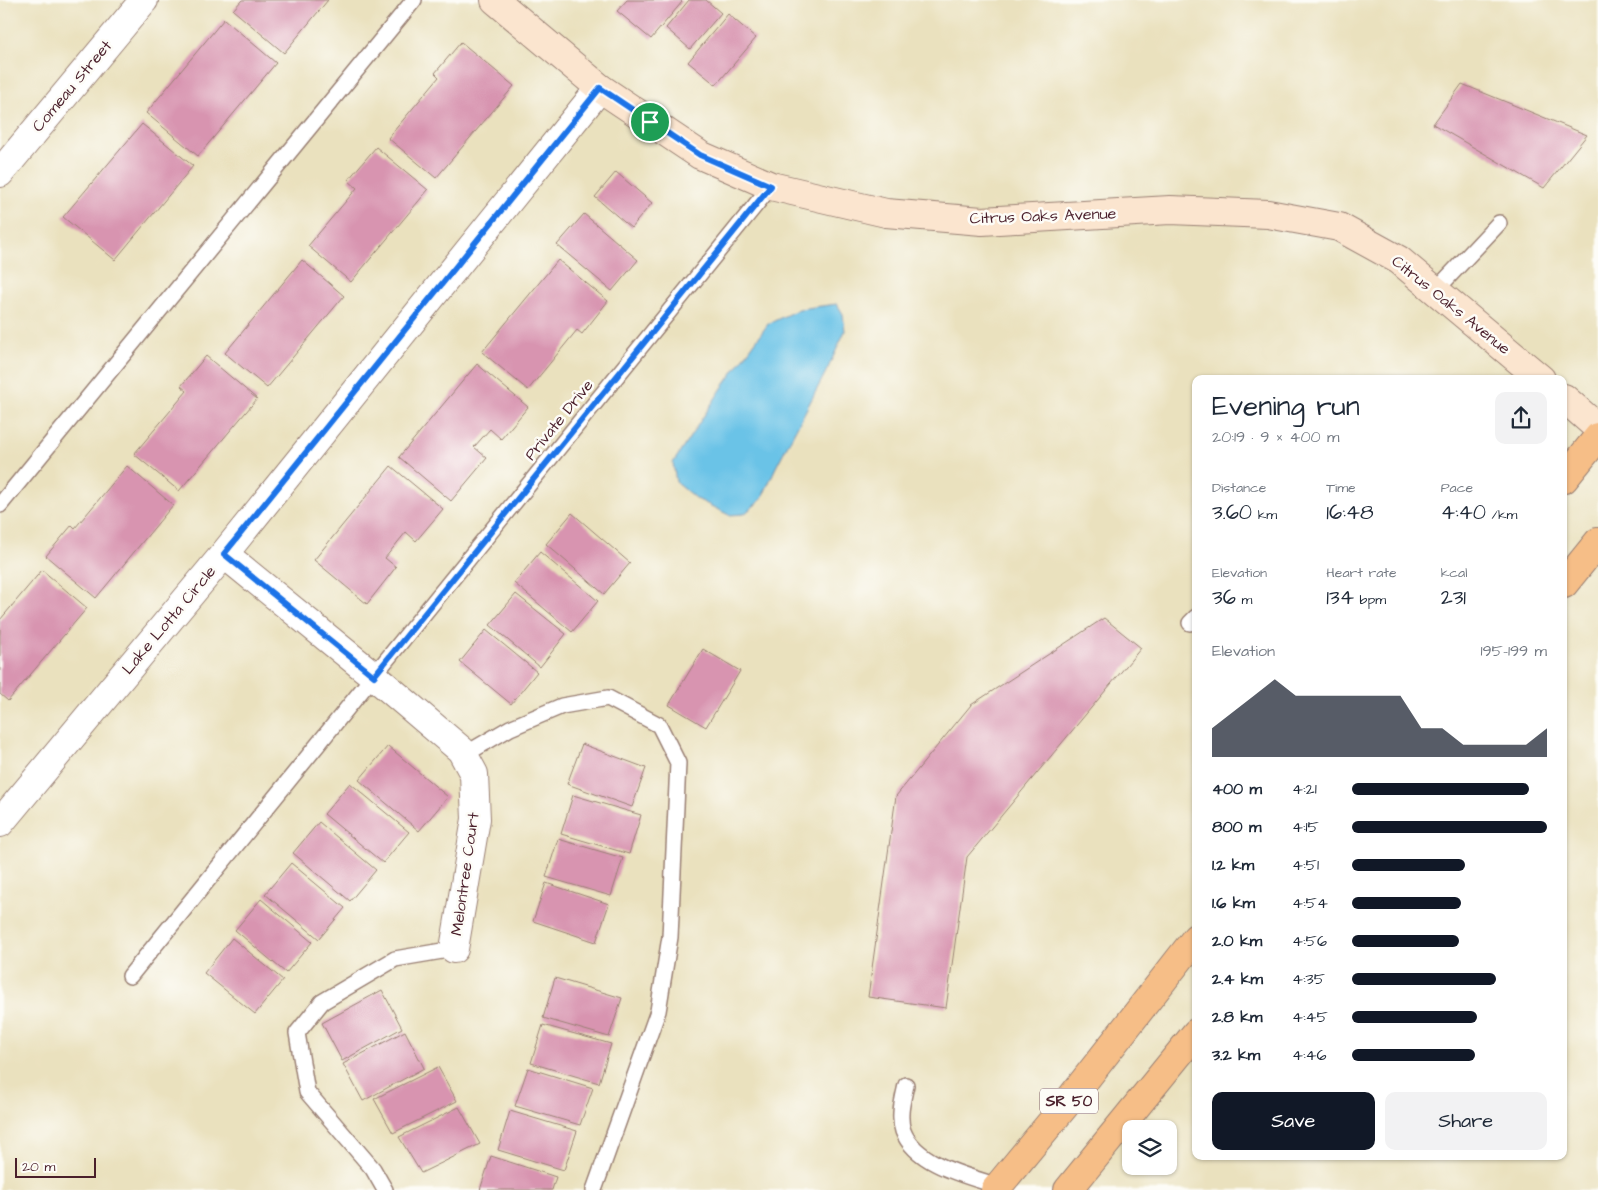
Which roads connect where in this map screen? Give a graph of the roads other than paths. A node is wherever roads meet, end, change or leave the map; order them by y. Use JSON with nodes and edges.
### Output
{"nodes":[{"id":1,"x":144,"y":0,"type":"edge"},
{"id":2,"x":414,"y":0,"type":"edge"},
{"id":3,"x":495,"y":0,"type":"edge"},
{"id":4,"x":600,"y":88,"type":"junction"},
{"id":5,"x":0,"y":173,"type":"edge"},
{"id":6,"x":771,"y":186,"type":"junction"},
{"id":7,"x":1499,"y":223,"type":"dead end"},
{"id":8,"x":1436,"y":290,"type":"junction"},
{"id":9,"x":1536,"y":375,"type":"edge"},
{"id":10,"x":1567,"y":401,"type":"edge"},
{"id":11,"x":1598,"y":428,"type":"edge"},
{"id":12,"x":1598,"y":437,"type":"edge"},
{"id":13,"x":1567,"y":475,"type":"edge"},
{"id":14,"x":0,"y":505,"type":"edge"},
{"id":15,"x":1598,"y":523,"type":"edge"},
{"id":16,"x":1594,"y":548,"type":"edge"},
{"id":17,"x":224,"y":554,"type":"junction"},
{"id":18,"x":1567,"y":580,"type":"edge"},
{"id":19,"x":374,"y":676,"type":"junction"},
{"id":20,"x":464,"y":755,"type":"junction"},
{"id":21,"x":0,"y":823,"type":"edge"},
{"id":22,"x":1192,"y":943,"type":"edge"},
{"id":23,"x":454,"y":949,"type":"joint"},
{"id":24,"x":130,"y":976,"type":"dead end"},
{"id":25,"x":1192,"y":1038,"type":"edge"},
{"id":26,"x":906,"y":1085,"type":"dead end"},
{"id":27,"x":997,"y":1188,"type":"edge"},
{"id":28,"x":385,"y":1190,"type":"edge"},
{"id":29,"x":594,"y":1190,"type":"edge"},
{"id":30,"x":1068,"y":1190,"type":"edge"}],
"edges":[{"from":1,"to":5,"type":"street","name":"Comeau Street"},
{"from":2,"to":14,"type":"lane"},
{"from":3,"to":4,"type":"street","name":"Citrus Oaks Avenue"},
{"from":4,"to":6,"type":"street","name":"Citrus Oaks Avenue"},
{"from":4,"to":17,"type":"street","name":"Lake Lotta Circle"},
{"from":6,"to":8,"type":"street","name":"Citrus Oaks Avenue"},
{"from":6,"to":19,"type":"lane","name":"Private Drive"},
{"from":7,"to":8,"type":"lane"},
{"from":8,"to":9,"type":"street","name":"Citrus Oaks Avenue"},
{"from":10,"to":11,"type":"street"},
{"from":12,"to":13,"type":"highway"},
{"from":15,"to":16,"type":"highway"},
{"from":16,"to":18,"type":"highway"},
{"from":17,"to":19,"type":"street","name":"Melontree Court"},
{"from":17,"to":21,"type":"street","name":"Lake Lotta Circle"},
{"from":19,"to":20,"type":"street","name":"Melontree Court"},
{"from":19,"to":24,"type":"lane","name":"Private Drive"},
{"from":20,"to":23,"type":"street","name":"Melontree Court"},
{"from":20,"to":29,"type":"lane"},
{"from":22,"to":27,"type":"highway","number":"SR 50"},
{"from":23,"to":28,"type":"lane"},
{"from":25,"to":30,"type":"highway"},
{"from":26,"to":27,"type":"lane"}]}
